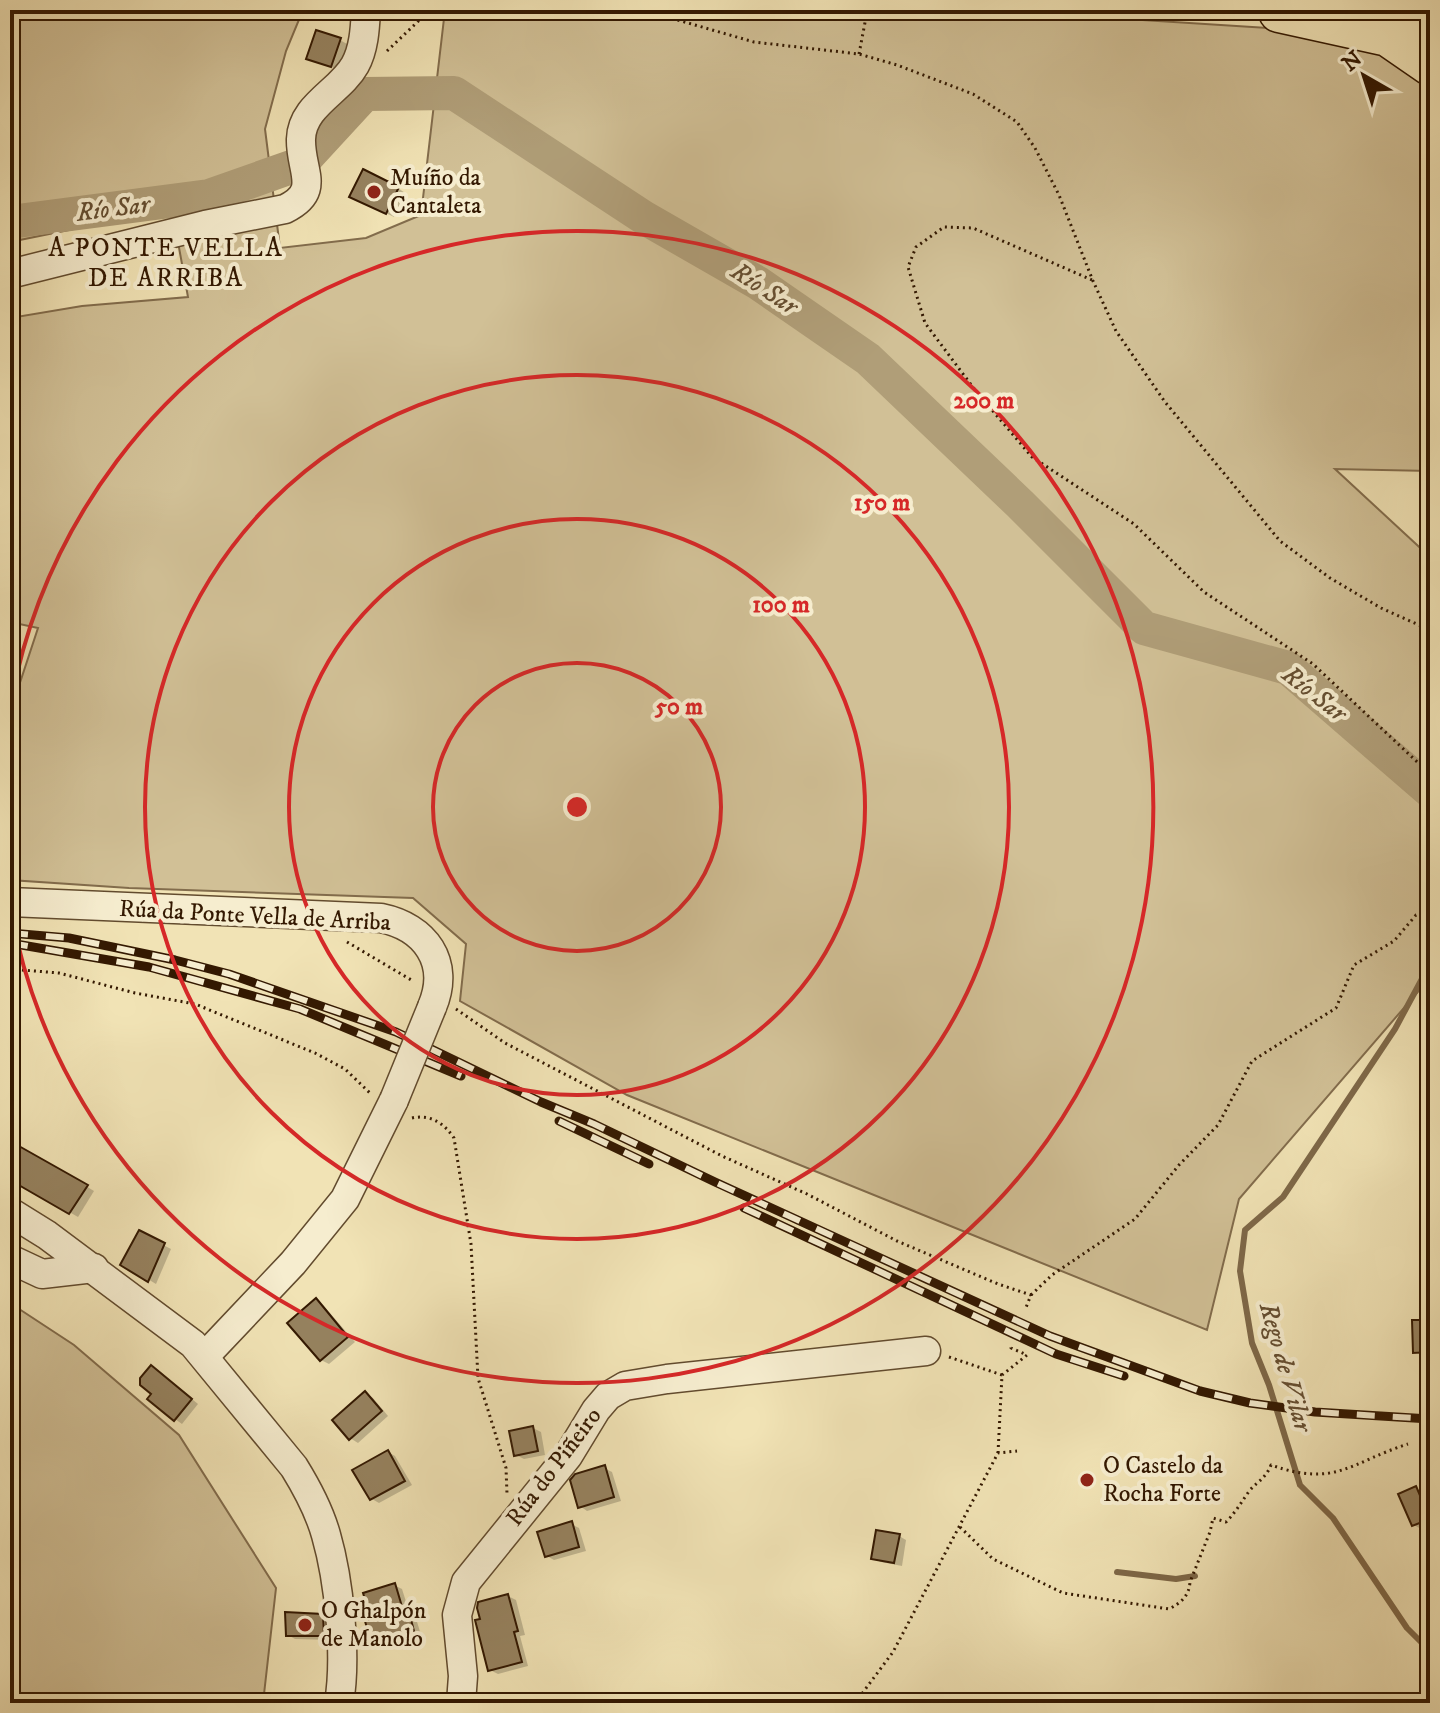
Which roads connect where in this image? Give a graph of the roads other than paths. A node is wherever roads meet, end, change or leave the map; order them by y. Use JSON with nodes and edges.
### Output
{"nodes":[{"id":1,"x":366,"y":10,"type":"edge"},
{"id":2,"x":1270,"y":11,"type":"edge"},
{"id":3,"x":1430,"y":19,"type":"edge"},
{"id":4,"x":1430,"y":65,"type":"edge"},
{"id":5,"x":10,"y":274,"type":"edge"},
{"id":6,"x":10,"y":902,"type":"edge"},
{"id":7,"x":10,"y":1212,"type":"edge"},
{"id":8,"x":10,"y":1259,"type":"edge"},
{"id":9,"x":94,"y":1268,"type":"junction"},
{"id":10,"x":926,"y":1351,"type":"road end"},
{"id":11,"x":205,"y":1356,"type":"junction"},
{"id":12,"x":339,"y":1703,"type":"edge"},
{"id":13,"x":461,"y":1703,"type":"edge"}],
"edges":[{"from":1,"to":5,"type":"street"},
{"from":2,"to":3,"type":"main road"},
{"from":2,"to":4,"type":"highway"},
{"from":6,"to":11,"type":"street","name":"Rúa da Ponte Vella de Arriba","bridge":true},
{"from":7,"to":9,"type":"street"},
{"from":8,"to":9,"type":"street"},
{"from":9,"to":11,"type":"street"},
{"from":10,"to":13,"type":"street","name":"Rúa do Piñeiro"},
{"from":11,"to":12,"type":"street"}]}
